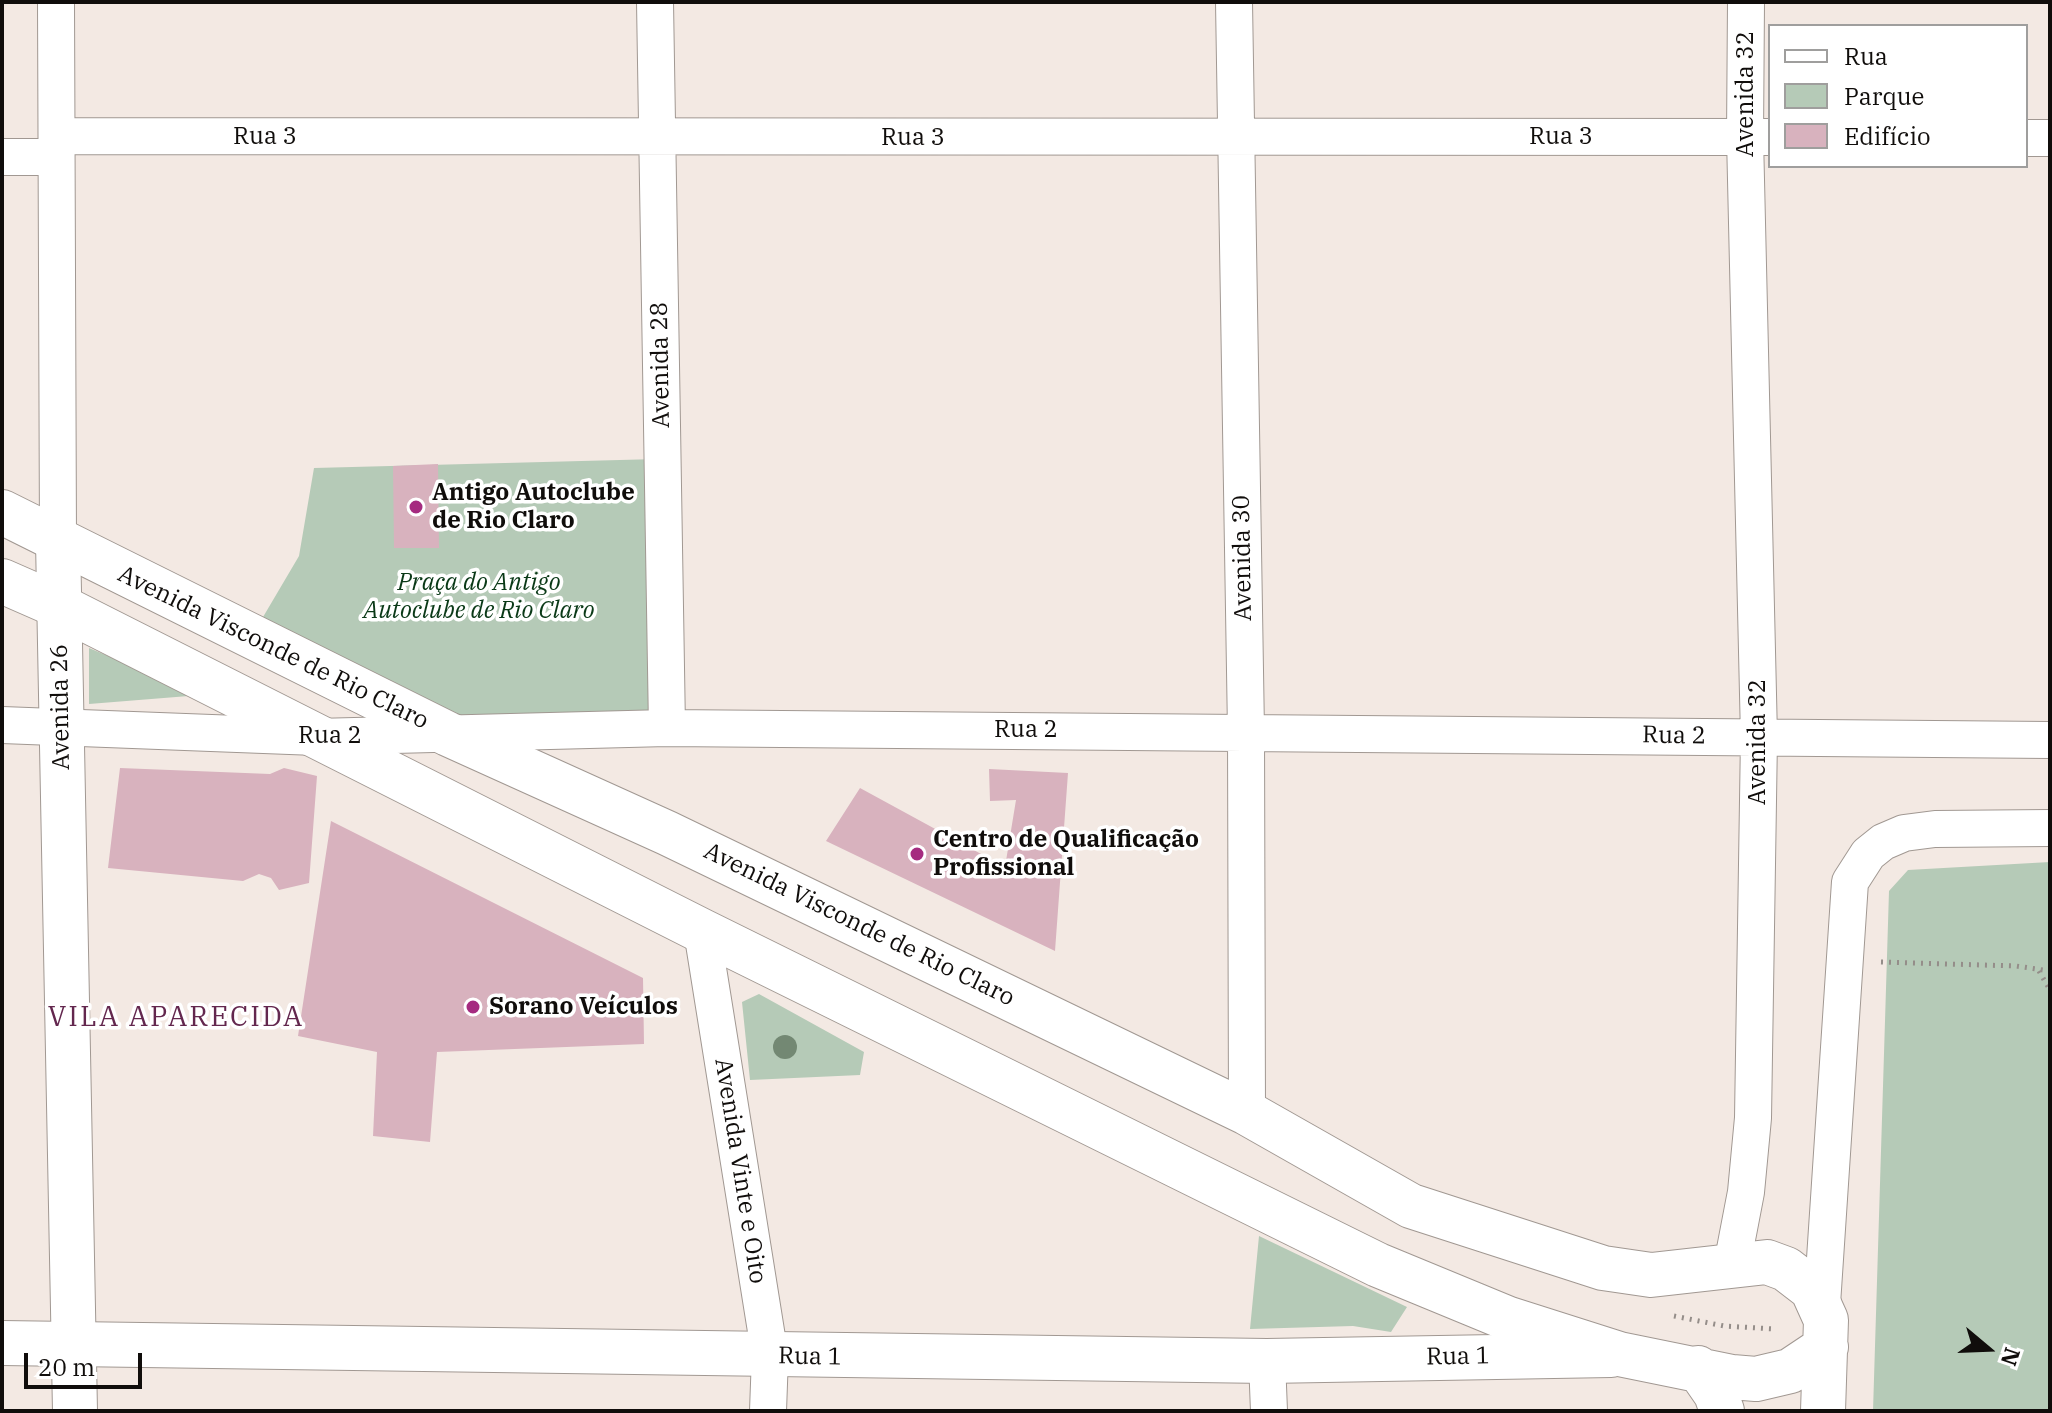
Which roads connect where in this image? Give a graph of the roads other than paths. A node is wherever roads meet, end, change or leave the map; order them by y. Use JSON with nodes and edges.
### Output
{"nodes":[{"id":1,"x":56,"y":2,"type":"edge"},
{"id":2,"x":655,"y":2,"type":"edge"},
{"id":3,"x":1234,"y":2,"type":"edge"},
{"id":4,"x":1746,"y":2,"type":"edge"},
{"id":5,"x":1758,"y":137,"type":"edge"},
{"id":6,"x":657,"y":138,"type":"junction"},
{"id":7,"x":1236,"y":138,"type":"junction"},
{"id":8,"x":2028,"y":138,"type":"edge"},
{"id":9,"x":2050,"y":138,"type":"edge"},
{"id":10,"x":56,"y":147,"type":"junction"},
{"id":11,"x":2,"y":157,"type":"edge"},
{"id":12,"x":2,"y":512,"type":"edge"},
{"id":13,"x":58,"y":541,"type":"junction"},
{"id":14,"x":2,"y":581,"type":"edge"},
{"id":15,"x":59,"y":606,"type":"junction"},
{"id":16,"x":62,"y":724,"type":"junction"},
{"id":17,"x":2,"y":725,"type":"edge"},
{"id":18,"x":667,"y":728,"type":"junction"},
{"id":19,"x":1246,"y":731,"type":"junction"},
{"id":20,"x":448,"y":734,"type":"junction"},
{"id":21,"x":316,"y":737,"type":"junction"},
{"id":22,"x":1759,"y":737,"type":"junction"},
{"id":23,"x":2050,"y":740,"type":"edge"},
{"id":24,"x":2050,"y":828,"type":"edge"},
{"id":25,"x":702,"y":931,"type":"junction"},
{"id":26,"x":1247,"y":1113,"type":"junction"},
{"id":27,"x":1732,"y":1265,"type":"junction"},
{"id":28,"x":1822,"y":1304,"type":"junction"},
{"id":29,"x":2,"y":1343,"type":"edge"},
{"id":30,"x":74,"y":1343,"type":"junction"},
{"id":31,"x":1826,"y":1347,"type":"junction"},
{"id":32,"x":1619,"y":1354,"type":"junction"},
{"id":33,"x":770,"y":1356,"type":"junction"},
{"id":34,"x":1267,"y":1361,"type":"junction"},
{"id":35,"x":1698,"y":1368,"type":"junction"},
{"id":36,"x":75,"y":1411,"type":"edge"},
{"id":37,"x":768,"y":1411,"type":"edge"},
{"id":38,"x":1269,"y":1411,"type":"edge"},
{"id":39,"x":1722,"y":1411,"type":"edge"},
{"id":40,"x":1823,"y":1411,"type":"edge"}],
"edges":[{"from":1,"to":10,"type":"street","name":"Avenida 26"},
{"from":2,"to":6,"type":"street","name":"Avenida 28"},
{"from":3,"to":7,"type":"street","name":"Avenida 30"},
{"from":4,"to":5,"type":"street","name":"Avenida 32"},
{"from":5,"to":7,"type":"street","name":"Rua 3"},
{"from":5,"to":22,"type":"street","name":"Avenida 32"},
{"from":6,"to":7,"type":"street","name":"Rua 3"},
{"from":6,"to":10,"type":"street","name":"Rua 3"},
{"from":6,"to":18,"type":"street","name":"Avenida 28"},
{"from":7,"to":19,"type":"street","name":"Avenida 30"},
{"from":8,"to":9,"type":"street"},
{"from":10,"to":11,"type":"street","name":"Rua 3"},
{"from":10,"to":13,"type":"street","name":"Avenida 26"},
{"from":12,"to":13,"type":"main road","name":"Avenida Visconde de Rio Claro"},
{"from":13,"to":15,"type":"main road","name":"Avenida 26"},
{"from":13,"to":20,"type":"main road","name":"Avenida Visconde de Rio Claro"},
{"from":14,"to":15,"type":"main road"},
{"from":15,"to":16,"type":"main road","name":"Avenida 26"},
{"from":15,"to":21,"type":"main road"},
{"from":16,"to":17,"type":"street","name":"Rua 2"},
{"from":16,"to":21,"type":"street","name":"Rua 2"},
{"from":16,"to":30,"type":"main road","name":"Avenida 26"},
{"from":18,"to":19,"type":"street","name":"Rua 2"},
{"from":18,"to":20,"type":"street","name":"Rua 2"},
{"from":19,"to":22,"type":"street","name":"Rua 2"},
{"from":19,"to":26,"type":"street","name":"Avenida 30"},
{"from":20,"to":21,"type":"street","name":"Rua 2"},
{"from":20,"to":26,"type":"main road","name":"Avenida Visconde de Rio Claro"},
{"from":21,"to":25,"type":"main road"},
{"from":22,"to":23,"type":"street","name":"Rua 2"},
{"from":22,"to":27,"type":"street","name":"Avenida 32"},
{"from":24,"to":28,"type":"street"},
{"from":25,"to":32,"type":"main road"},
{"from":25,"to":33,"type":"street","name":"Avenida Vinte e Oito"},
{"from":26,"to":27,"type":"main road","name":"Avenida Visconde de Rio Claro"},
{"from":27,"to":28,"type":"main road"},
{"from":28,"to":31,"type":"main road"},
{"from":29,"to":30,"type":"main road","name":"Rua 1"},
{"from":30,"to":33,"type":"main road","name":"Rua 1"},
{"from":30,"to":36,"type":"main road","name":"Avenida 26"},
{"from":31,"to":35,"type":"main road"},
{"from":31,"to":40,"type":"main road"},
{"from":32,"to":34,"type":"main road","name":"Rua 1"},
{"from":32,"to":35,"type":"main road"},
{"from":33,"to":34,"type":"main road","name":"Rua 1"},
{"from":33,"to":37,"type":"street","name":"Avenida Vinte e Oito"},
{"from":34,"to":38,"type":"street"},
{"from":35,"to":39,"type":"main road"}]}
